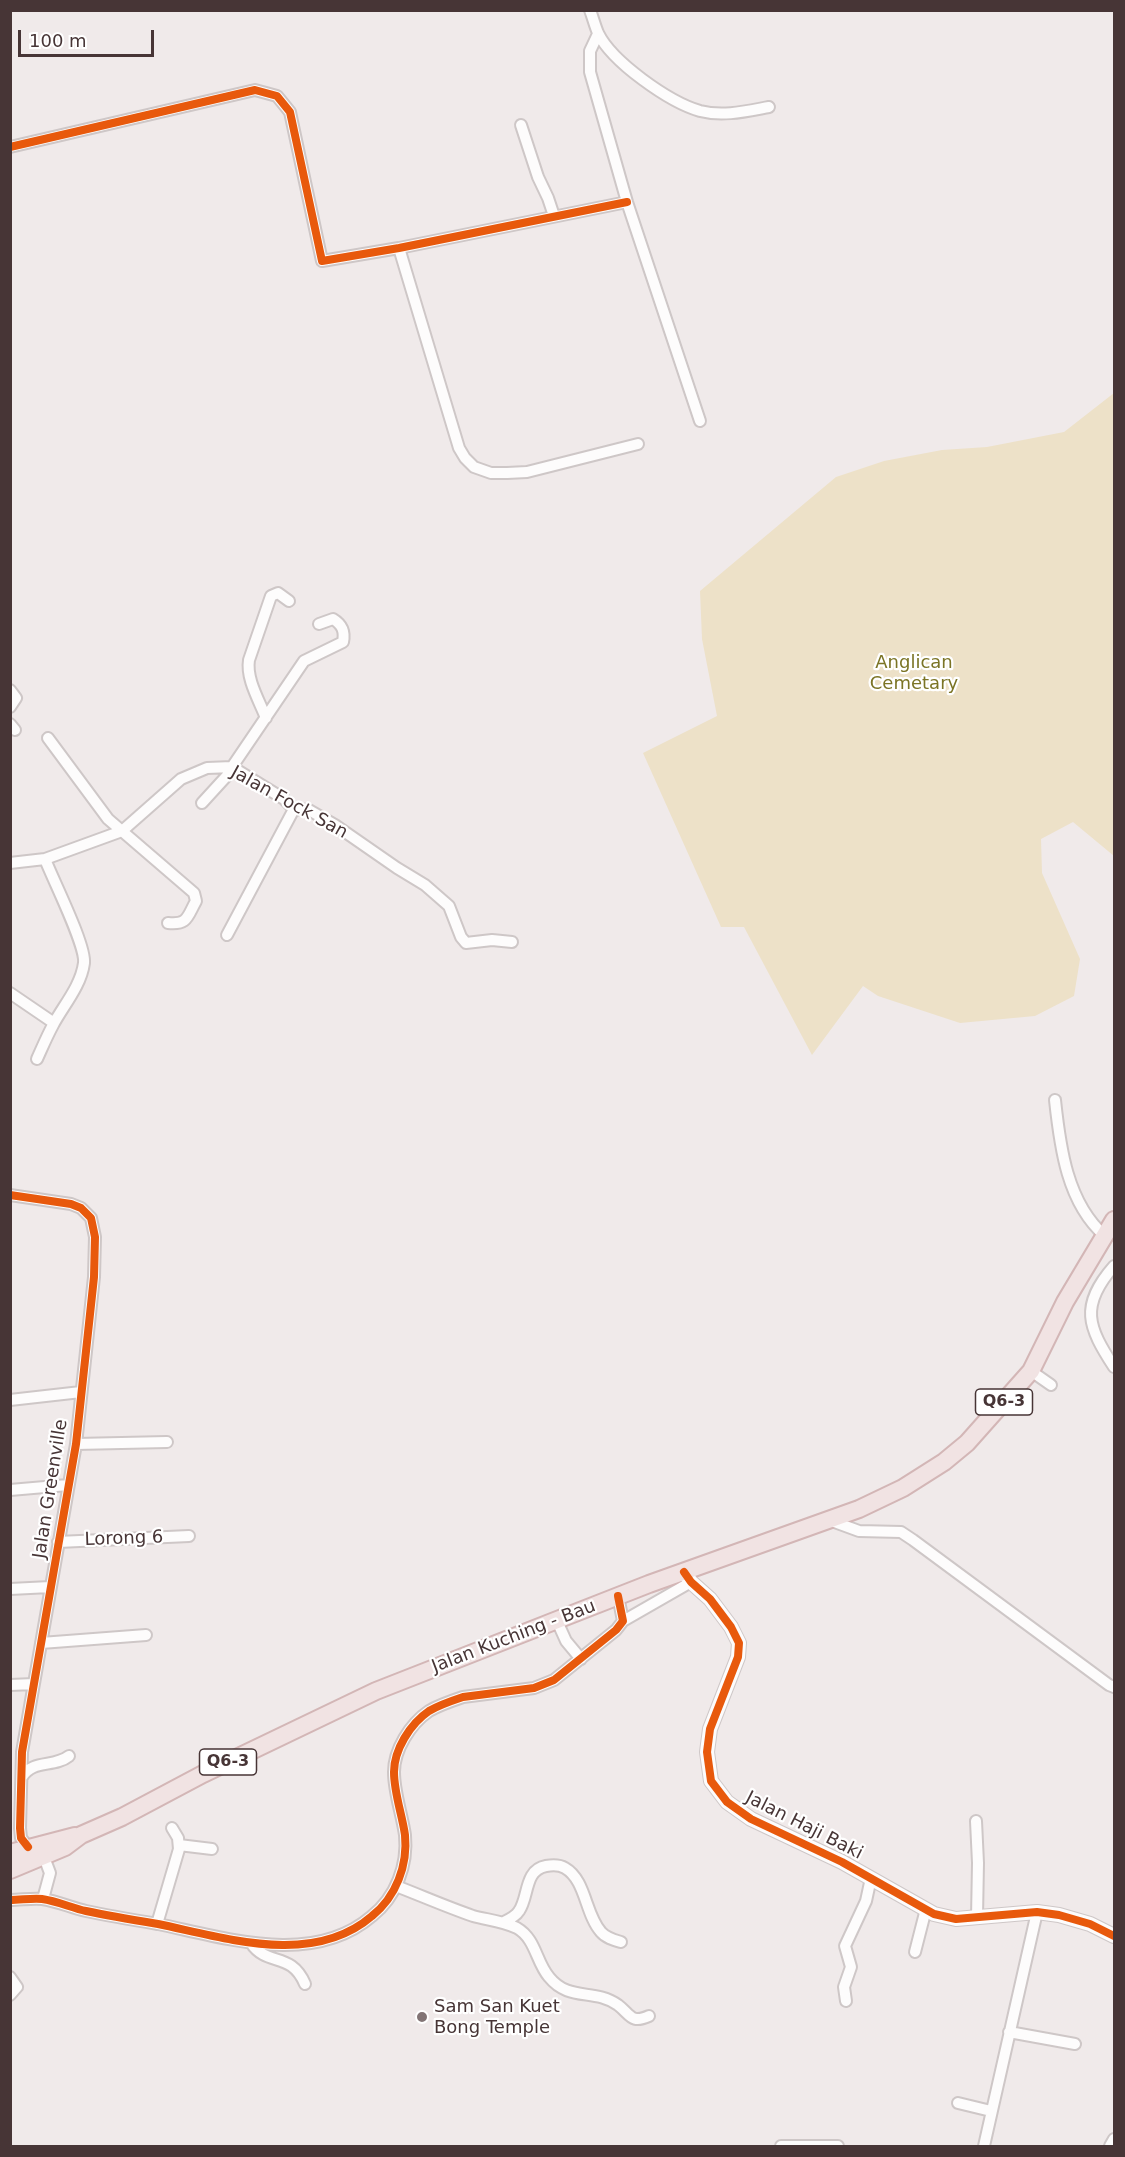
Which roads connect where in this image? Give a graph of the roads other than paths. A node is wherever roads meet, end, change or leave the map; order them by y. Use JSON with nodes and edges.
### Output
{"nodes":[{"id":1,"x":590,"y":10,"type":"edge"},
{"id":2,"x":598,"y":34,"type":"junction"},
{"id":3,"x":769,"y":107,"type":"dead end"},
{"id":4,"x":521,"y":125,"type":"dead end"},
{"id":5,"x":10,"y":147,"type":"edge"},
{"id":6,"x":627,"y":202,"type":"junction"},
{"id":7,"x":554,"y":216,"type":"junction"},
{"id":8,"x":399,"y":248,"type":"junction"},
{"id":9,"x":700,"y":422,"type":"dead end"},
{"id":10,"x":638,"y":444,"type":"dead end"},
{"id":11,"x":289,"y":601,"type":"dead end"},
{"id":12,"x":319,"y":624,"type":"dead end"},
{"id":13,"x":10,"y":690,"type":"edge"},
{"id":14,"x":10,"y":707,"type":"edge"},
{"id":15,"x":266,"y":718,"type":"junction"},
{"id":16,"x":48,"y":738,"type":"dead end"},
{"id":17,"x":233,"y":768,"type":"junction"},
{"id":18,"x":202,"y":804,"type":"dead end"},
{"id":19,"x":294,"y":809,"type":"junction"},
{"id":20,"x":122,"y":831,"type":"junction"},
{"id":21,"x":45,"y":859,"type":"junction"},
{"id":22,"x":10,"y":863,"type":"edge"},
{"id":23,"x":168,"y":923,"type":"dead end"},
{"id":24,"x":227,"y":935,"type":"dead end"},
{"id":25,"x":512,"y":942,"type":"dead end"},
{"id":26,"x":10,"y":993,"type":"edge"},
{"id":27,"x":54,"y":1023,"type":"junction"},
{"id":28,"x":37,"y":1059,"type":"dead end"},
{"id":29,"x":1055,"y":1100,"type":"dead end"},
{"id":30,"x":10,"y":1195,"type":"edge"},
{"id":31,"x":1114,"y":1220,"type":"edge"},
{"id":32,"x":1105,"y":1236,"type":"junction"},
{"id":33,"x":1114,"y":1266,"type":"edge"},
{"id":34,"x":1114,"y":1367,"type":"edge"},
{"id":35,"x":1030,"y":1371,"type":"junction"},
{"id":36,"x":1051,"y":1385,"type":"dead end"},
{"id":37,"x":81,"y":1392,"type":"junction"},
{"id":38,"x":10,"y":1400,"type":"edge"},
{"id":39,"x":166,"y":1442,"type":"dead end"},
{"id":40,"x":76,"y":1444,"type":"junction"},
{"id":41,"x":68,"y":1485,"type":"junction"},
{"id":42,"x":10,"y":1490,"type":"edge"},
{"id":43,"x":830,"y":1520,"type":"junction"},
{"id":44,"x":189,"y":1536,"type":"dead end"},
{"id":45,"x":58,"y":1542,"type":"junction"},
{"id":46,"x":688,"y":1577,"type":"junction"},
{"id":47,"x":50,"y":1587,"type":"junction"},
{"id":48,"x":10,"y":1589,"type":"edge"},
{"id":49,"x":618,"y":1596,"type":"junction"},
{"id":50,"x":623,"y":1621,"type":"junction"},
{"id":51,"x":557,"y":1622,"type":"junction"},
{"id":52,"x":146,"y":1635,"type":"dead end"},
{"id":53,"x":40,"y":1643,"type":"junction"},
{"id":54,"x":581,"y":1659,"type":"junction"},
{"id":55,"x":34,"y":1684,"type":"junction"},
{"id":56,"x":10,"y":1685,"type":"edge"},
{"id":57,"x":1114,"y":1687,"type":"edge"},
{"id":58,"x":10,"y":1748,"type":"edge"},
{"id":59,"x":22,"y":1752,"type":"junction"},
{"id":60,"x":69,"y":1756,"type":"dead end"},
{"id":61,"x":22,"y":1777,"type":"junction"},
{"id":62,"x":976,"y":1821,"type":"dead end"},
{"id":63,"x":172,"y":1828,"type":"dead end"},
{"id":64,"x":81,"y":1835,"type":"junction"},
{"id":65,"x":179,"y":1845,"type":"junction"},
{"id":66,"x":28,"y":1847,"type":"junction"},
{"id":67,"x":212,"y":1849,"type":"dead end"},
{"id":68,"x":10,"y":1853,"type":"edge"},
{"id":69,"x":44,"y":1857,"type":"junction"},
{"id":70,"x":10,"y":1870,"type":"edge"},
{"id":71,"x":871,"y":1878,"type":"junction"},
{"id":72,"x":396,"y":1886,"type":"junction"},
{"id":73,"x":43,"y":1899,"type":"junction"},
{"id":74,"x":10,"y":1900,"type":"edge"},
{"id":75,"x":926,"y":1909,"type":"junction"},
{"id":76,"x":1037,"y":1912,"type":"junction"},
{"id":77,"x":977,"y":1917,"type":"junction"},
{"id":78,"x":504,"y":1922,"type":"junction"},
{"id":79,"x":157,"y":1924,"type":"junction"},
{"id":80,"x":1114,"y":1935,"type":"edge"},
{"id":81,"x":621,"y":1942,"type":"dead end"},
{"id":82,"x":251,"y":1943,"type":"junction"},
{"id":83,"x":915,"y":1952,"type":"dead end"},
{"id":84,"x":10,"y":1977,"type":"edge"},
{"id":85,"x":305,"y":1984,"type":"dead end"},
{"id":86,"x":10,"y":1995,"type":"edge"},
{"id":87,"x":846,"y":2001,"type":"dead end"},
{"id":88,"x":649,"y":2016,"type":"dead end"},
{"id":89,"x":1010,"y":2032,"type":"junction"},
{"id":90,"x":1075,"y":2044,"type":"dead end"},
{"id":91,"x":958,"y":2103,"type":"dead end"},
{"id":92,"x":991,"y":2111,"type":"junction"},
{"id":93,"x":1114,"y":2139,"type":"edge"},
{"id":94,"x":781,"y":2146,"type":"edge"},
{"id":95,"x":838,"y":2146,"type":"edge"},
{"id":96,"x":984,"y":2146,"type":"edge"},
{"id":97,"x":1110,"y":2146,"type":"edge"}],
"edges":[{"from":1,"to":2,"type":"street"},
{"from":2,"to":3,"type":"street"},
{"from":2,"to":6,"type":"street"},
{"from":4,"to":7,"type":"street"},
{"from":5,"to":8,"type":"street"},
{"from":6,"to":7,"type":"street"},
{"from":6,"to":9,"type":"street"},
{"from":7,"to":8,"type":"street"},
{"from":8,"to":10,"type":"street"},
{"from":11,"to":15,"type":"street"},
{"from":12,"to":15,"type":"street"},
{"from":13,"to":14,"type":"street"},
{"from":15,"to":17,"type":"street"},
{"from":16,"to":20,"type":"street"},
{"from":17,"to":18,"type":"street"},
{"from":17,"to":19,"type":"street","name":"Jalan Fock San"},
{"from":17,"to":20,"type":"street","name":"Jalan Fock San"},
{"from":19,"to":24,"type":"street"},
{"from":19,"to":25,"type":"street","name":"Jalan Fock San"},
{"from":20,"to":21,"type":"street","name":"Jalan Fock San"},
{"from":20,"to":23,"type":"street"},
{"from":21,"to":22,"type":"street","name":"Jalan Fock San"},
{"from":21,"to":27,"type":"street"},
{"from":26,"to":27,"type":"street"},
{"from":27,"to":28,"type":"street"},
{"from":29,"to":32,"type":"street"},
{"from":30,"to":37,"type":"street","name":"Jalan Greenville"},
{"from":31,"to":32,"type":"main road","name":"Jalan Kuching - Bau","number":"Q6-3"},
{"from":32,"to":35,"type":"main road","name":"Jalan Kuching - Bau","number":"Q6-3"},
{"from":33,"to":34,"type":"street"},
{"from":35,"to":36,"type":"street"},
{"from":35,"to":43,"type":"main road","name":"Jalan Kuching - Bau","number":"Q6-3"},
{"from":37,"to":38,"type":"street"},
{"from":37,"to":40,"type":"street","name":"Jalan Greenville"},
{"from":39,"to":40,"type":"street"},
{"from":40,"to":41,"type":"street","name":"Jalan Greenville"},
{"from":41,"to":42,"type":"street"},
{"from":41,"to":45,"type":"street","name":"Jalan Greenville"},
{"from":43,"to":46,"type":"main road","name":"Jalan Kuching - Bau","number":"Q6-3"},
{"from":43,"to":57,"type":"street"},
{"from":44,"to":45,"type":"street","name":"Lorong 6"},
{"from":45,"to":47,"type":"street","name":"Jalan Greenville"},
{"from":46,"to":49,"type":"main road","name":"Jalan Kuching - Bau","number":"Q6-3"},
{"from":46,"to":50,"type":"street"},
{"from":46,"to":71,"type":"street","name":"Jalan Haji Baki"},
{"from":47,"to":48,"type":"street"},
{"from":47,"to":53,"type":"street","name":"Jalan Greenville"},
{"from":49,"to":50,"type":"street"},
{"from":49,"to":51,"type":"main road","name":"Jalan Kuching - Bau","number":"Q6-3"},
{"from":50,"to":54,"type":"street"},
{"from":51,"to":54,"type":"street"},
{"from":51,"to":64,"type":"main road","name":"Jalan Kuching - Bau","number":"Q6-3"},
{"from":52,"to":53,"type":"street"},
{"from":53,"to":55,"type":"street","name":"Jalan Greenville"},
{"from":54,"to":72,"type":"street"},
{"from":55,"to":56,"type":"street"},
{"from":55,"to":59,"type":"street","name":"Jalan Greenville"},
{"from":58,"to":59,"type":"street"},
{"from":59,"to":61,"type":"street","name":"Jalan Greenville"},
{"from":60,"to":61,"type":"street"},
{"from":61,"to":66,"type":"street","name":"Jalan Greenville"},
{"from":62,"to":77,"type":"street"},
{"from":63,"to":65,"type":"street"},
{"from":64,"to":66,"type":"main road","name":"Jalan Kuching - Bau"},
{"from":64,"to":69,"type":"main road","name":"Jalan Kuching - Bau"},
{"from":65,"to":67,"type":"street"},
{"from":65,"to":79,"type":"street"},
{"from":66,"to":68,"type":"main road","name":"Jalan Kuching - Bau"},
{"from":69,"to":70,"type":"main road","name":"Jalan Kuching - Bau"},
{"from":69,"to":73,"type":"street"},
{"from":71,"to":75,"type":"street","name":"Jalan Haji Baki"},
{"from":71,"to":87,"type":"street"},
{"from":72,"to":78,"type":"street"},
{"from":72,"to":82,"type":"street"},
{"from":73,"to":74,"type":"street"},
{"from":73,"to":79,"type":"street"},
{"from":75,"to":77,"type":"street","name":"Jalan Haji Baki"},
{"from":75,"to":83,"type":"street"},
{"from":76,"to":77,"type":"street","name":"Jalan Haji Baki"},
{"from":76,"to":80,"type":"street","name":"Jalan Haji Baki"},
{"from":76,"to":89,"type":"street"},
{"from":78,"to":81,"type":"street"},
{"from":78,"to":88,"type":"street"},
{"from":79,"to":82,"type":"street"},
{"from":82,"to":85,"type":"street"},
{"from":84,"to":86,"type":"street"},
{"from":89,"to":90,"type":"street"},
{"from":89,"to":92,"type":"street"},
{"from":91,"to":92,"type":"street"},
{"from":92,"to":96,"type":"street"},
{"from":93,"to":97,"type":"street"},
{"from":94,"to":95,"type":"street"}]}
